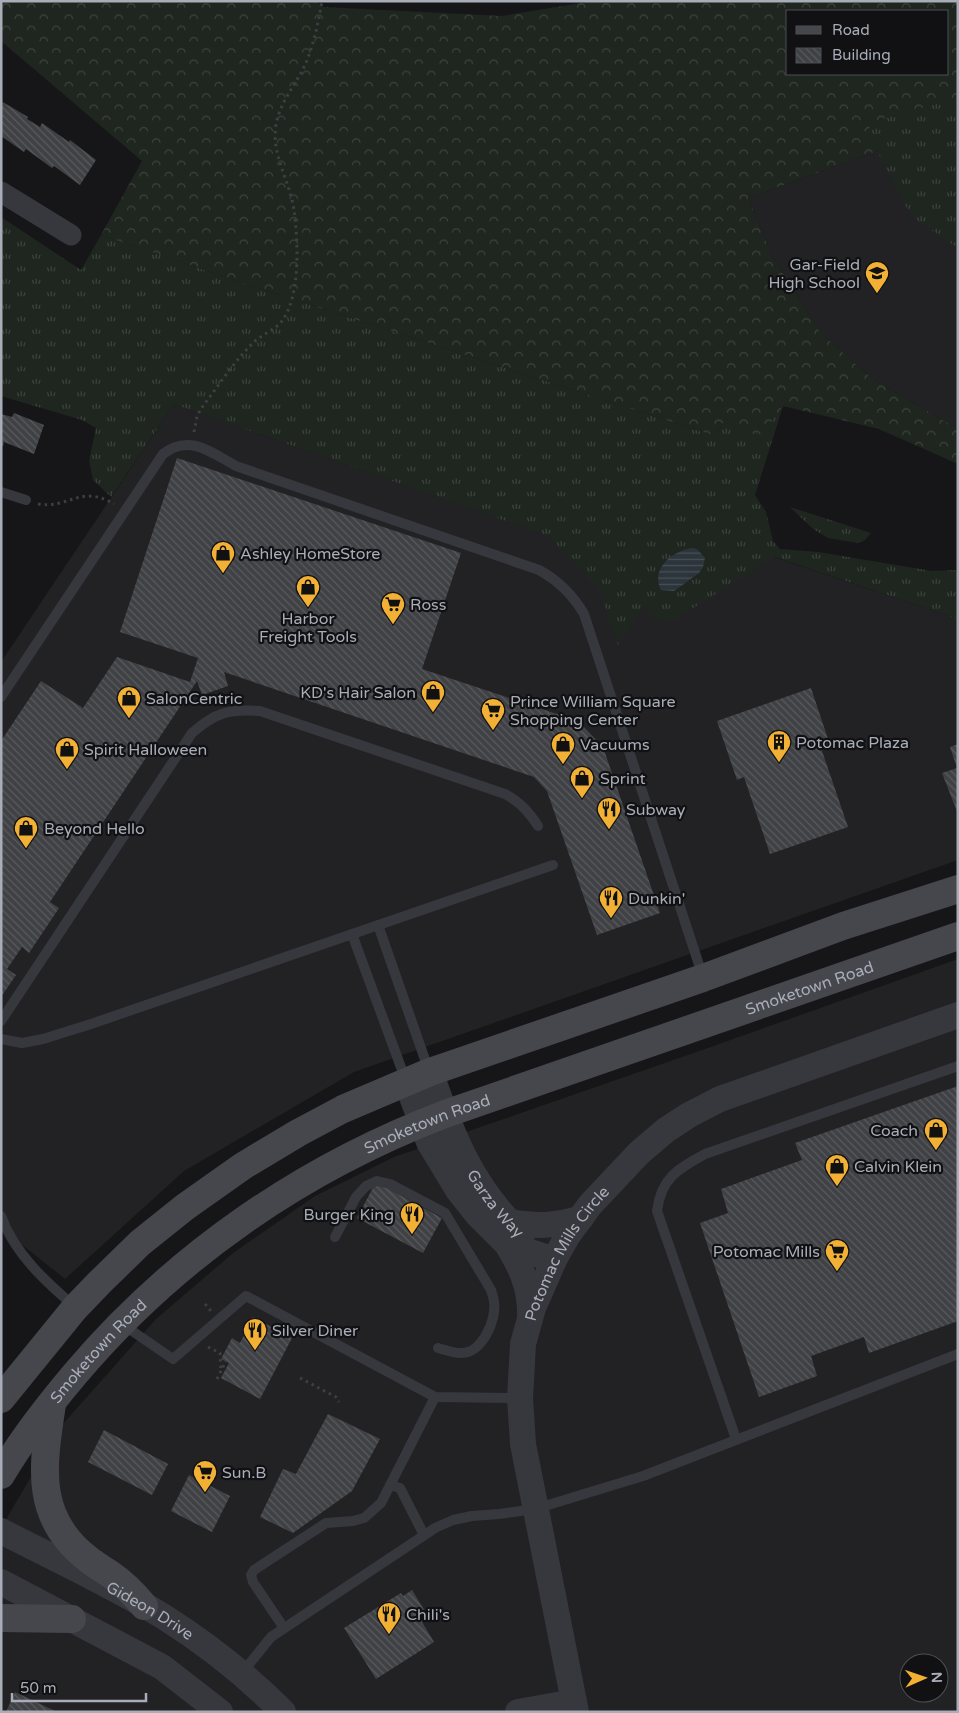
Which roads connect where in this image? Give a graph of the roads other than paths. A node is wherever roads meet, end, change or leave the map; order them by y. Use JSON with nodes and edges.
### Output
{"nodes":[{"id":1,"x":1,"y":192,"type":"edge"},
{"id":2,"x":71,"y":235,"type":"dead end"},
{"id":3,"x":1,"y":492,"type":"edge"},
{"id":4,"x":26,"y":500,"type":"road end"},
{"id":5,"x":1,"y":697,"type":"edge"},
{"id":6,"x":538,"y":826,"type":"dead end"},
{"id":7,"x":552,"y":865,"type":"dead end"},
{"id":8,"x":958,"y":889,"type":"edge"},
{"id":9,"x":378,"y":925,"type":"junction"},
{"id":10,"x":352,"y":934,"type":"junction"},
{"id":11,"x":958,"y":936,"type":"edge"},
{"id":12,"x":703,"y":978,"type":"junction"},
{"id":13,"x":958,"y":1015,"type":"edge"},
{"id":14,"x":1,"y":1021,"type":"edge"},
{"id":15,"x":1,"y":1039,"type":"edge"},
{"id":16,"x":958,"y":1066,"type":"edge"},
{"id":17,"x":418,"y":1076,"type":"junction"},
{"id":18,"x":433,"y":1118,"type":"junction"},
{"id":19,"x":1,"y":1216,"type":"edge"},
{"id":20,"x":580,"y":1218,"type":"junction"},
{"id":21,"x":508,"y":1233,"type":"junction"},
{"id":22,"x":335,"y":1237,"type":"dead end"},
{"id":23,"x":554,"y":1260,"type":"junction"},
{"id":24,"x":75,"y":1308,"type":"junction"},
{"id":25,"x":529,"y":1322,"type":"junction"},
{"id":26,"x":121,"y":1323,"type":"junction"},
{"id":27,"x":438,"y":1348,"type":"dead end"},
{"id":28,"x":958,"y":1354,"type":"edge"},
{"id":29,"x":435,"y":1398,"type":"junction"},
{"id":30,"x":520,"y":1398,"type":"junction"},
{"id":31,"x":1,"y":1399,"type":"edge"},
{"id":32,"x":52,"y":1401,"type":"junction"},
{"id":33,"x":736,"y":1439,"type":"junction"},
{"id":34,"x":1,"y":1475,"type":"edge"},
{"id":35,"x":390,"y":1485,"type":"junction"},
{"id":36,"x":535,"y":1509,"type":"junction"},
{"id":37,"x":1,"y":1531,"type":"edge"},
{"id":38,"x":424,"y":1535,"type":"junction"},
{"id":39,"x":1,"y":1582,"type":"edge"},
{"id":40,"x":144,"y":1606,"type":"junction"},
{"id":41,"x":1,"y":1618,"type":"edge"},
{"id":42,"x":72,"y":1619,"type":"junction"},
{"id":43,"x":284,"y":1628,"type":"junction"},
{"id":44,"x":242,"y":1674,"type":"junction"},
{"id":45,"x":575,"y":1707,"type":"edge"},
{"id":46,"x":220,"y":1712,"type":"edge"},
{"id":47,"x":283,"y":1712,"type":"edge"},
{"id":48,"x":518,"y":1712,"type":"edge"}],
"edges":[{"from":1,"to":2,"type":"street"},
{"from":3,"to":4,"type":"lane"},
{"from":5,"to":12,"type":"lane"},
{"from":6,"to":14,"type":"lane"},
{"from":7,"to":9,"type":"lane"},
{"from":8,"to":12,"type":"main road"},
{"from":9,"to":10,"type":"lane"},
{"from":9,"to":17,"type":"lane"},
{"from":10,"to":15,"type":"lane"},
{"from":10,"to":17,"type":"lane"},
{"from":11,"to":18,"type":"main road","name":"Smoketown Road"},
{"from":12,"to":17,"type":"main road"},
{"from":13,"to":20,"type":"street","name":"Potomac Mills Circle"},
{"from":16,"to":33,"type":"lane"},
{"from":17,"to":18,"type":"street","name":"Garza Way"},
{"from":17,"to":24,"type":"main road"},
{"from":18,"to":21,"type":"street","name":"Garza Way"},
{"from":18,"to":26,"type":"main road","name":"Smoketown Road"},
{"from":19,"to":24,"type":"lane"},
{"from":20,"to":21,"type":"street"},
{"from":20,"to":23,"type":"street","name":"Potomac Mills Circle"},
{"from":21,"to":23,"type":"street","name":"Garza Way"},
{"from":21,"to":25,"type":"street"},
{"from":22,"to":27,"type":"lane"},
{"from":23,"to":25,"type":"street","name":"Potomac Mills Circle"},
{"from":24,"to":31,"type":"main road"},
{"from":25,"to":30,"type":"street","name":"Potomac Mills Circle"},
{"from":26,"to":29,"type":"lane"},
{"from":26,"to":32,"type":"main road","name":"Smoketown Road"},
{"from":28,"to":33,"type":"lane"},
{"from":29,"to":30,"type":"lane"},
{"from":29,"to":35,"type":"lane"},
{"from":30,"to":36,"type":"street","name":"Potomac Mills Circle"},
{"from":32,"to":34,"type":"main road","name":"Smoketown Road"},
{"from":32,"to":40,"type":"main road"},
{"from":33,"to":36,"type":"lane"},
{"from":35,"to":38,"type":"lane"},
{"from":35,"to":43,"type":"lane"},
{"from":36,"to":38,"type":"lane"},
{"from":36,"to":45,"type":"street","name":"Potomac Mills Circle"},
{"from":37,"to":40,"type":"street","name":"Gideon Drive"},
{"from":38,"to":43,"type":"lane"},
{"from":39,"to":42,"type":"street"},
{"from":40,"to":44,"type":"street","name":"Gideon Drive"},
{"from":41,"to":42,"type":"main road"},
{"from":42,"to":46,"type":"street"},
{"from":43,"to":44,"type":"lane"},
{"from":44,"to":47,"type":"street","name":"Gideon Drive"},
{"from":45,"to":48,"type":"street"}]}
